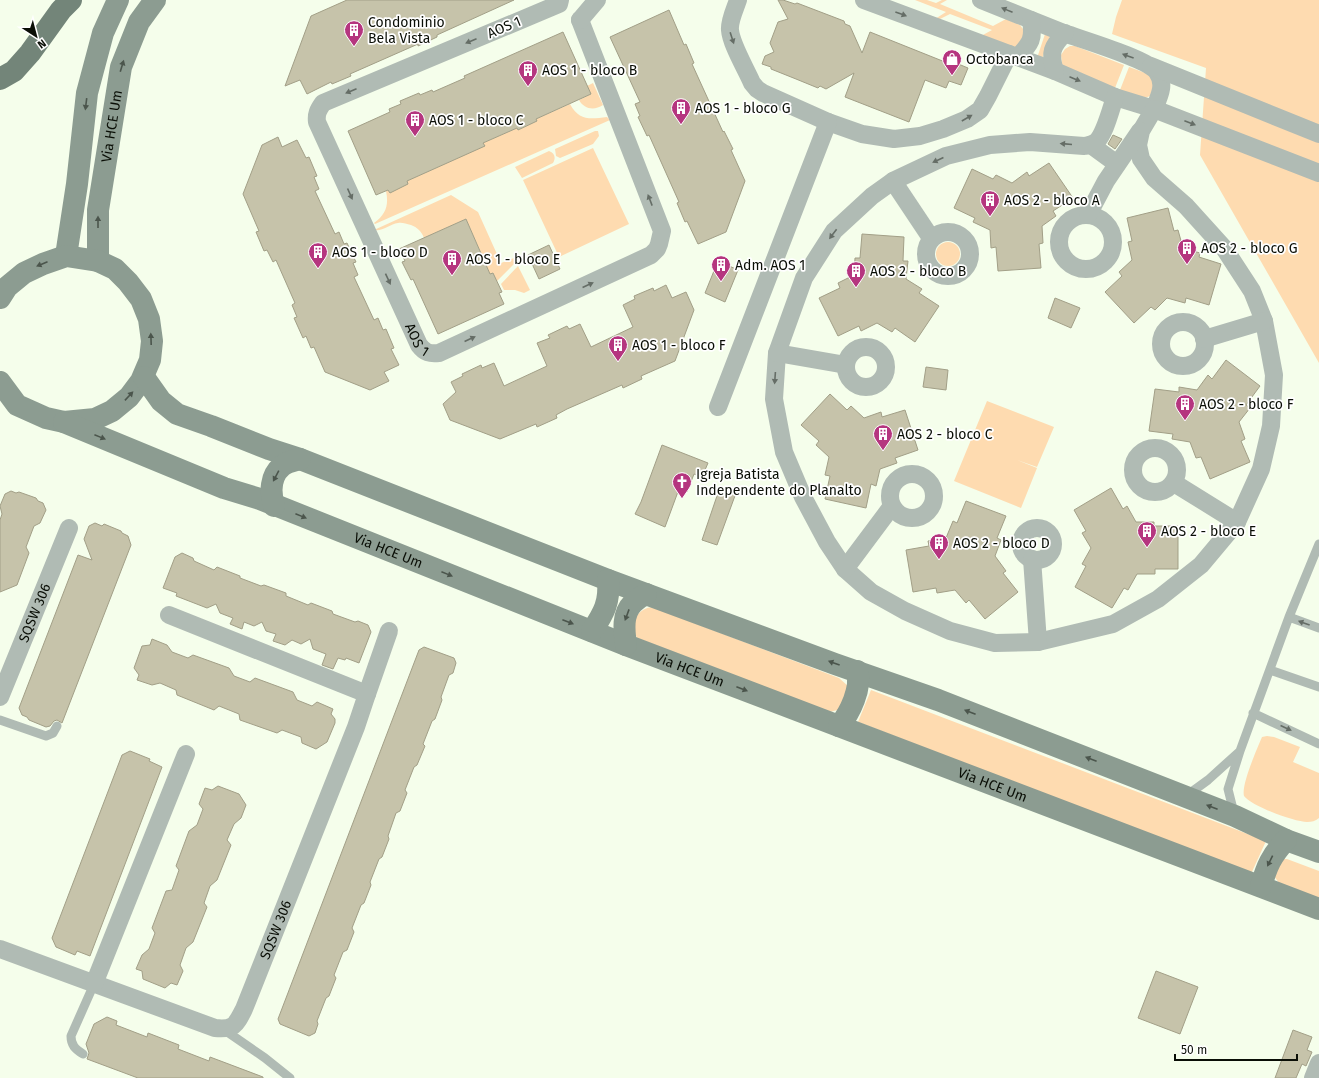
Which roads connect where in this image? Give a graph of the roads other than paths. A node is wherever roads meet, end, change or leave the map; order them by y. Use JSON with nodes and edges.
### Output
{"nodes":[{"id":1,"x":71,"y":0,"type":"edge"},
{"id":2,"x":118,"y":0,"type":"edge"},
{"id":3,"x":155,"y":0,"type":"edge"},
{"id":4,"x":597,"y":0,"type":"edge"},
{"id":5,"x":738,"y":0,"type":"edge"},
{"id":6,"x":864,"y":0,"type":"edge"},
{"id":7,"x":981,"y":0,"type":"edge"},
{"id":8,"x":560,"y":2,"type":"edge"},
{"id":9,"x":580,"y":20,"type":"junction"},
{"id":10,"x":1031,"y":20,"type":"junction"},
{"id":11,"x":1064,"y":33,"type":"junction"},
{"id":12,"x":1014,"y":55,"type":"junction"},
{"id":13,"x":1151,"y":66,"type":"junction"},
{"id":14,"x":1055,"y":71,"type":"junction"},
{"id":15,"x":0,"y":79,"type":"edge"},
{"id":16,"x":1115,"y":96,"type":"junction"},
{"id":17,"x":1154,"y":109,"type":"junction"},
{"id":18,"x":828,"y":122,"type":"junction"},
{"id":19,"x":1141,"y":131,"type":"junction"},
{"id":20,"x":1319,"y":134,"type":"edge"},
{"id":21,"x":1091,"y":145,"type":"junction"},
{"id":22,"x":1117,"y":164,"type":"junction"},
{"id":23,"x":1319,"y":173,"type":"edge"},
{"id":24,"x":893,"y":181,"type":"junction"},
{"id":25,"x":1088,"y":215,"type":"dead end"},
{"id":26,"x":931,"y":238,"type":"dead end"},
{"id":27,"x":66,"y":256,"type":"junction"},
{"id":28,"x":98,"y":261,"type":"junction"},
{"id":29,"x":2,"y":291,"type":"edge"},
{"id":30,"x":1264,"y":321,"type":"junction"},
{"id":31,"x":1204,"y":338,"type":"dead end"},
{"id":32,"x":777,"y":353,"type":"junction"},
{"id":33,"x":846,"y":365,"type":"dead end"},
{"id":34,"x":144,"y":377,"type":"junction"},
{"id":35,"x":0,"y":382,"type":"edge"},
{"id":36,"x":9,"y":407,"type":"edge"},
{"id":37,"x":718,"y":407,"type":"dead end"},
{"id":38,"x":64,"y":422,"type":"junction"},
{"id":39,"x":300,"y":459,"type":"junction"},
{"id":40,"x":1174,"y":482,"type":"dead end"},
{"id":41,"x":274,"y":506,"type":"junction"},
{"id":42,"x":892,"y":506,"type":"dead end"},
{"id":43,"x":1237,"y":522,"type":"junction"},
{"id":44,"x":69,"y":528,"type":"dead end"},
{"id":45,"x":1319,"y":544,"type":"edge"},
{"id":46,"x":1032,"y":559,"type":"dead end"},
{"id":47,"x":845,"y":569,"type":"junction"},
{"id":48,"x":608,"y":580,"type":"junction"},
{"id":49,"x":646,"y":594,"type":"junction"},
{"id":50,"x":169,"y":615,"type":"dead end"},
{"id":51,"x":1289,"y":617,"type":"junction"},
{"id":52,"x":1319,"y":628,"type":"edge"},
{"id":53,"x":389,"y":631,"type":"dead end"},
{"id":54,"x":592,"y":631,"type":"junction"},
{"id":55,"x":1038,"y":642,"type":"junction"},
{"id":56,"x":626,"y":645,"type":"junction"},
{"id":57,"x":1270,"y":670,"type":"junction"},
{"id":58,"x":857,"y":671,"type":"junction"},
{"id":59,"x":1319,"y":687,"type":"edge"},
{"id":60,"x":367,"y":694,"type":"junction"},
{"id":61,"x":0,"y":697,"type":"edge"},
{"id":62,"x":1253,"y":713,"type":"junction"},
{"id":63,"x":0,"y":720,"type":"edge"},
{"id":64,"x":57,"y":726,"type":"dead end"},
{"id":65,"x":839,"y":726,"type":"junction"},
{"id":66,"x":1319,"y":744,"type":"edge"},
{"id":67,"x":1240,"y":751,"type":"junction"},
{"id":68,"x":186,"y":754,"type":"dead end"},
{"id":69,"x":1186,"y":797,"type":"junction"},
{"id":70,"x":1235,"y":816,"type":"junction"},
{"id":71,"x":1286,"y":840,"type":"junction"},
{"id":72,"x":1319,"y":852,"type":"edge"},
{"id":73,"x":1261,"y":886,"type":"junction"},
{"id":74,"x":1319,"y":909,"type":"edge"},
{"id":75,"x":0,"y":949,"type":"edge"},
{"id":76,"x":94,"y":984,"type":"junction"},
{"id":77,"x":224,"y":1029,"type":"junction"},
{"id":78,"x":83,"y":1054,"type":"dead end"},
{"id":79,"x":1319,"y":1063,"type":"edge"},
{"id":80,"x":290,"y":1078,"type":"edge"},
{"id":81,"x":1313,"y":1078,"type":"edge"}],
"edges":[{"from":1,"to":15,"type":"main road"},
{"from":2,"to":27,"type":"main road","one_way":true},
{"from":28,"to":3,"type":"main road","name":"Via HCE Um","one_way":true},
{"from":4,"to":9,"type":"street"},
{"from":5,"to":18,"type":"street","one_way":true},
{"from":6,"to":12,"type":"street","one_way":true},
{"from":10,"to":7,"type":"street","one_way":true},
{"from":8,"to":9,"type":"street"},
{"from":8,"to":9,"type":"street","name":"AOS 1","one_way":true},
{"from":10,"to":11,"type":"street"},
{"from":10,"to":12,"type":"street"},
{"from":13,"to":11,"type":"street","one_way":true},
{"from":11,"to":14,"type":"street"},
{"from":12,"to":14,"type":"street"},
{"from":18,"to":12,"type":"street","one_way":true},
{"from":13,"to":17,"type":"street"},
{"from":13,"to":20,"type":"street"},
{"from":14,"to":16,"type":"street","one_way":true},
{"from":16,"to":17,"type":"street"},
{"from":16,"to":21,"type":"street"},
{"from":17,"to":19,"type":"street"},
{"from":17,"to":23,"type":"street","one_way":true},
{"from":18,"to":37,"type":"street"},
{"from":19,"to":22,"type":"street"},
{"from":19,"to":30,"type":"street"},
{"from":21,"to":22,"type":"street"},
{"from":21,"to":24,"type":"street","one_way":true},
{"from":22,"to":25,"type":"street"},
{"from":24,"to":26,"type":"street"},
{"from":24,"to":32,"type":"street","one_way":true},
{"from":27,"to":28,"type":"main road","name":"Via HCE Um"},
{"from":27,"to":29,"type":"main road","name":"Via HCE Um","one_way":true},
{"from":34,"to":28,"type":"main road","name":"Via HCE Um","one_way":true},
{"from":30,"to":31,"type":"street"},
{"from":30,"to":43,"type":"street"},
{"from":32,"to":33,"type":"street"},
{"from":32,"to":47,"type":"street","one_way":true},
{"from":38,"to":34,"type":"main road","name":"Via HCE Um","one_way":true},
{"from":34,"to":39,"type":"main road"},
{"from":35,"to":36,"type":"main road","name":"Via HCE Um"},
{"from":36,"to":38,"type":"main road","name":"Via HCE Um"},
{"from":38,"to":41,"type":"main road","name":"Via HCE Um","one_way":true},
{"from":39,"to":41,"type":"main road","one_way":true},
{"from":39,"to":48,"type":"main road"},
{"from":40,"to":43,"type":"street"},
{"from":41,"to":54,"type":"main road","name":"Via HCE Um","one_way":true},
{"from":42,"to":47,"type":"street"},
{"from":43,"to":55,"type":"street"},
{"from":44,"to":61,"type":"street","name":"SQSW 306"},
{"from":45,"to":51,"type":"lane"},
{"from":46,"to":55,"type":"street"},
{"from":47,"to":55,"type":"street"},
{"from":48,"to":49,"type":"main road"},
{"from":48,"to":54,"type":"main road"},
{"from":49,"to":56,"type":"main road","one_way":true},
{"from":58,"to":49,"type":"main road","one_way":true},
{"from":50,"to":60,"type":"street"},
{"from":52,"to":51,"type":"lane","one_way":true},
{"from":51,"to":57,"type":"lane"},
{"from":53,"to":60,"type":"street","name":"SQSW 306"},
{"from":54,"to":56,"type":"main road","name":"Via HCE Um"},
{"from":56,"to":65,"type":"main road","name":"Via HCE Um","one_way":true},
{"from":57,"to":59,"type":"lane"},
{"from":57,"to":62,"type":"lane"},
{"from":58,"to":65,"type":"main road"},
{"from":69,"to":58,"type":"main road","one_way":true},
{"from":60,"to":77,"type":"street","name":"SQSW 306"},
{"from":62,"to":66,"type":"lane","one_way":true},
{"from":62,"to":67,"type":"lane"},
{"from":63,"to":64,"type":"lane"},
{"from":65,"to":73,"type":"main road","name":"Via HCE Um"},
{"from":67,"to":69,"type":"lane"},
{"from":67,"to":70,"type":"lane"},
{"from":68,"to":76,"type":"street"},
{"from":70,"to":69,"type":"main road","one_way":true},
{"from":70,"to":71,"type":"main road"},
{"from":71,"to":72,"type":"main road"},
{"from":71,"to":73,"type":"main road","one_way":true},
{"from":73,"to":74,"type":"main road","name":"Via HCE Um"},
{"from":75,"to":76,"type":"street"},
{"from":76,"to":77,"type":"street"},
{"from":76,"to":78,"type":"lane"},
{"from":77,"to":80,"type":"lane"},
{"from":79,"to":81,"type":"street"}]}
